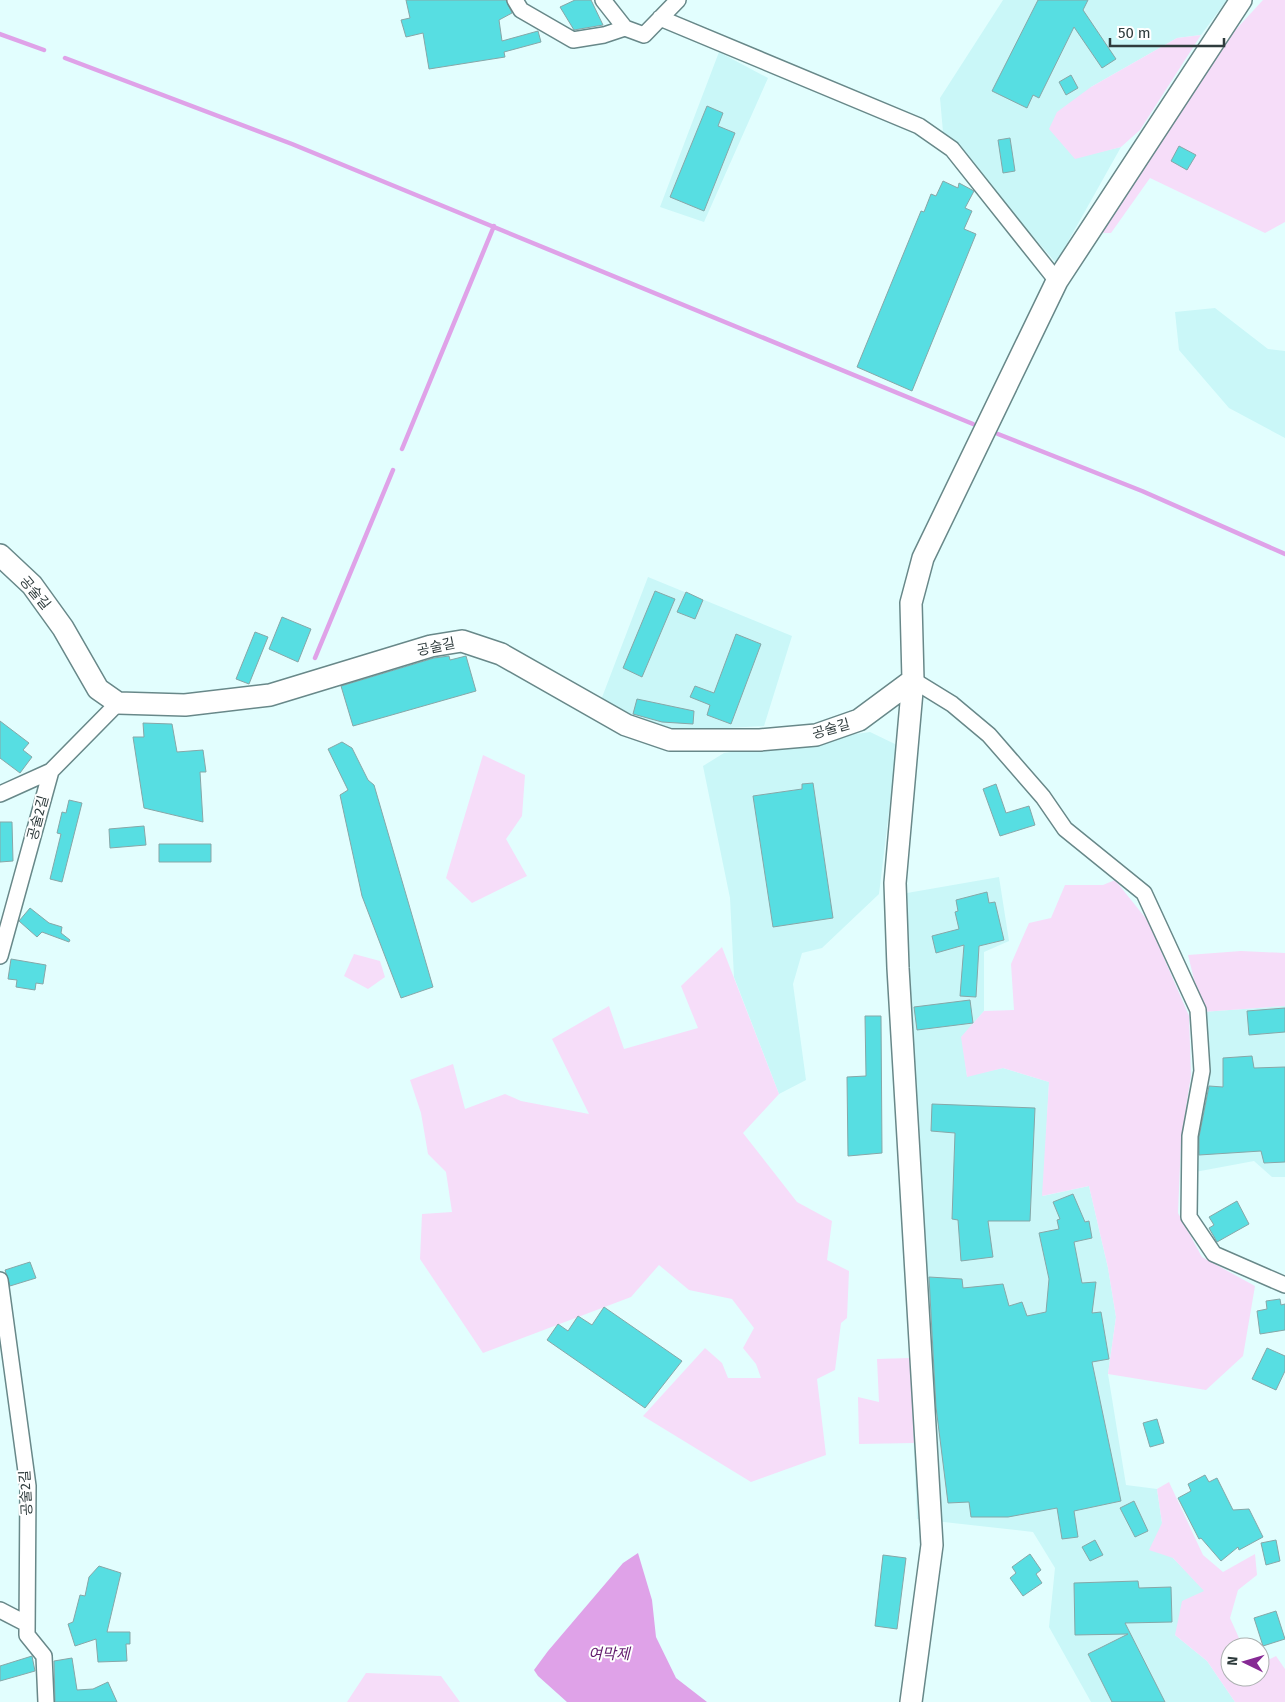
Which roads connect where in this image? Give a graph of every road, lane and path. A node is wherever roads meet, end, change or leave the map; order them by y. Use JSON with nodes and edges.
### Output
{"nodes":[{"id":1,"x":515,"y":0,"type":"edge"},
{"id":2,"x":603,"y":0,"type":"edge"},
{"id":3,"x":678,"y":0,"type":"edge"},
{"id":4,"x":1241,"y":0,"type":"edge"},
{"id":5,"x":660,"y":18,"type":"junction"},
{"id":6,"x":625,"y":28,"type":"junction"},
{"id":7,"x":1057,"y":281,"type":"junction"},
{"id":8,"x":0,"y":555,"type":"edge"},
{"id":9,"x":913,"y":680,"type":"junction"},
{"id":10,"x":118,"y":703,"type":"junction"},
{"id":11,"x":51,"y":771,"type":"junction"},
{"id":12,"x":0,"y":794,"type":"edge"},
{"id":13,"x":0,"y":956,"type":"edge"},
{"id":14,"x":0,"y":1280,"type":"edge"},
{"id":15,"x":1285,"y":1285,"type":"edge"},
{"id":16,"x":0,"y":1610,"type":"edge"},
{"id":17,"x":28,"y":1624,"type":"junction"},
{"id":18,"x":46,"y":1702,"type":"edge"},
{"id":19,"x":910,"y":1702,"type":"edge"}],
"edges":[{"from":1,"to":6,"type":"street"},
{"from":2,"to":6,"type":"street"},
{"from":3,"to":5,"type":"street"},
{"from":4,"to":7,"type":"street"},
{"from":5,"to":6,"type":"street"},
{"from":5,"to":7,"type":"street"},
{"from":7,"to":9,"type":"street"},
{"from":8,"to":10,"type":"street","name":"공술길"},
{"from":9,"to":10,"type":"street","name":"공술길"},
{"from":9,"to":15,"type":"street"},
{"from":9,"to":19,"type":"street"},
{"from":10,"to":11,"type":"street","name":"공술2길"},
{"from":11,"to":12,"type":"street"},
{"from":11,"to":13,"type":"street","name":"공술2길"},
{"from":14,"to":17,"type":"street","name":"공술2길"},
{"from":16,"to":17,"type":"street"},
{"from":17,"to":18,"type":"street","name":"공술2길"}]}
